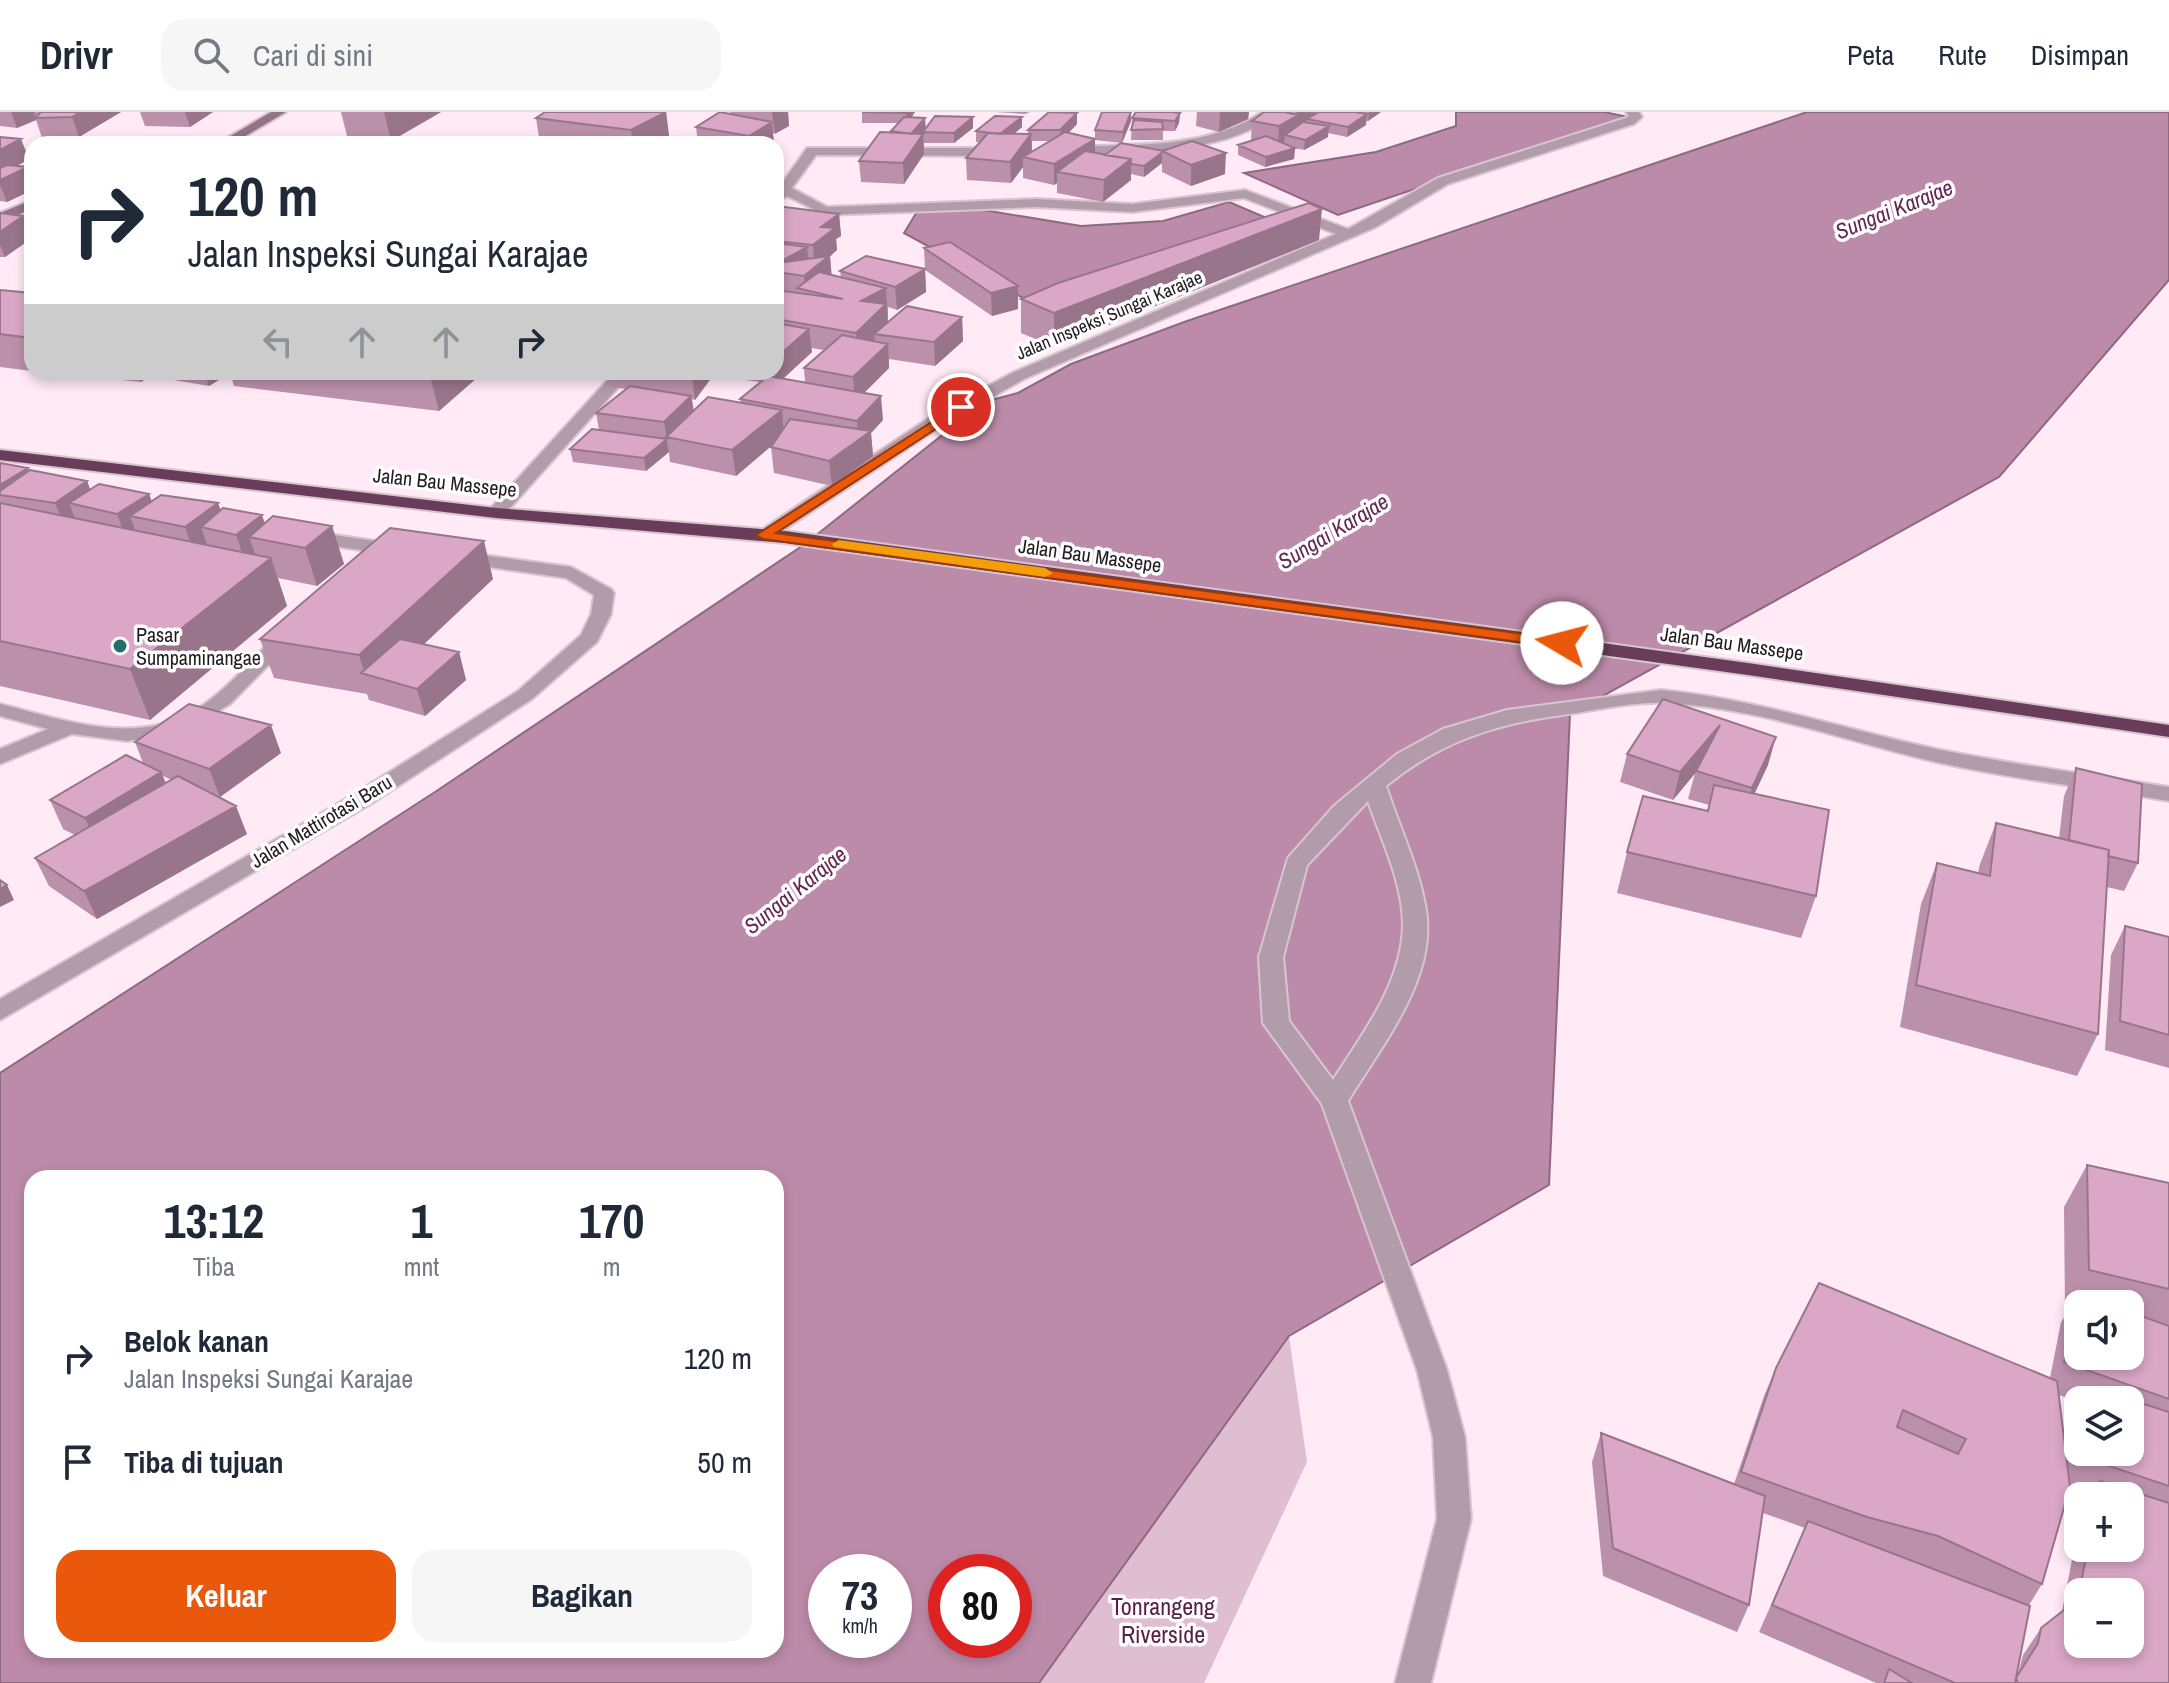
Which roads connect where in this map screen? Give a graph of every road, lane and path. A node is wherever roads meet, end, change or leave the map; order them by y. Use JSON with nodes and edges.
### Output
{"nodes":[{"id":1,"x":280,"y":112,"type":"edge"},
{"id":2,"x":1270,"y":112,"type":"edge"},
{"id":3,"x":1632,"y":112,"type":"edge"},
{"id":4,"x":237,"y":136,"type":"edge"},
{"id":5,"x":1015,"y":152,"type":"edge"},
{"id":6,"x":1046,"y":152,"type":"edge"},
{"id":7,"x":0,"y":153,"type":"edge"},
{"id":8,"x":24,"y":155,"type":"edge"},
{"id":9,"x":786,"y":190,"type":"junction"},
{"id":10,"x":784,"y":192,"type":"edge"},
{"id":11,"x":24,"y":208,"type":"edge"},
{"id":12,"x":0,"y":218,"type":"edge"},
{"id":13,"x":1349,"y":234,"type":"junction"},
{"id":14,"x":617,"y":380,"type":"edge"},
{"id":15,"x":0,"y":455,"type":"edge"},
{"id":16,"x":496,"y":513,"type":"junction"},
{"id":17,"x":281,"y":533,"type":"edge"},
{"id":18,"x":763,"y":535,"type":"junction"},
{"id":19,"x":445,"y":556,"type":"edge"},
{"id":20,"x":357,"y":571,"type":"edge"},
{"id":21,"x":302,"y":622,"type":"edge"},
{"id":22,"x":0,"y":710,"type":"edge"},
{"id":23,"x":71,"y":727,"type":"junction"},
{"id":24,"x":2169,"y":731,"type":"edge"},
{"id":25,"x":0,"y":757,"type":"edge"},
{"id":26,"x":1374,"y":784,"type":"junction"},
{"id":27,"x":2169,"y":794,"type":"edge"},
{"id":28,"x":0,"y":1011,"type":"edge"},
{"id":29,"x":1334,"y":1101,"type":"junction"},
{"id":30,"x":1413,"y":1683,"type":"edge"}],
"edges":[{"from":1,"to":4,"type":"main road"},
{"from":2,"to":6,"type":"street"},
{"from":3,"to":13,"type":"street","name":"Jalan Inspeksi Sungai Karajae"},
{"from":5,"to":9,"type":"street"},
{"from":7,"to":8,"type":"street"},
{"from":9,"to":10,"type":"street"},
{"from":9,"to":13,"type":"street"},
{"from":11,"to":12,"type":"main road"},
{"from":13,"to":18,"type":"street","name":"Jalan Inspeksi Sungai Karajae"},
{"from":14,"to":16,"type":"street"},
{"from":15,"to":16,"type":"highway","name":"Jalan Bau Massepe"},
{"from":16,"to":18,"type":"highway","name":"Jalan Bau Massepe"},
{"from":17,"to":20,"type":"street"},
{"from":18,"to":24,"type":"highway","name":"Jalan Bau Massepe"},
{"from":19,"to":28,"type":"street","name":"Jalan Mattirotasi Baru"},
{"from":21,"to":23,"type":"street"},
{"from":22,"to":23,"type":"street"},
{"from":23,"to":25,"type":"street"},
{"from":26,"to":27,"type":"street"},
{"from":26,"to":29,"type":"street"},
{"from":26,"to":29,"type":"street"},
{"from":29,"to":30,"type":"street"}]}
